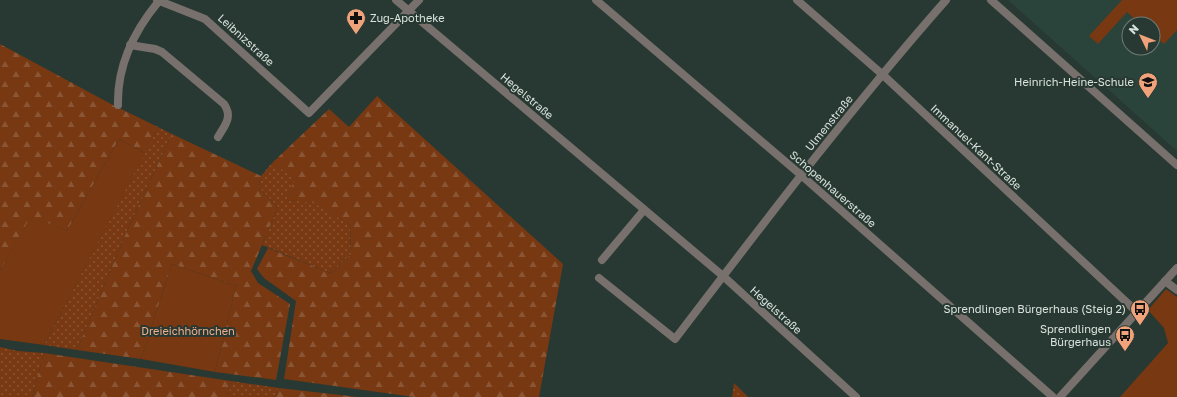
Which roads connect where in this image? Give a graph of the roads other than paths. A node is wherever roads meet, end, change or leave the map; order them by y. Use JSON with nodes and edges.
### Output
{"nodes":[{"id":1,"x":158,"y":0,"type":"edge"},
{"id":2,"x":396,"y":0,"type":"edge"},
{"id":3,"x":419,"y":0,"type":"edge"},
{"id":4,"x":596,"y":0,"type":"edge"},
{"id":5,"x":797,"y":0,"type":"edge"},
{"id":6,"x":946,"y":0,"type":"edge"},
{"id":7,"x":991,"y":0,"type":"edge"},
{"id":8,"x":409,"y":11,"type":"junction"},
{"id":9,"x":130,"y":45,"type":"junction"},
{"id":10,"x":883,"y":75,"type":"junction"},
{"id":11,"x":118,"y":105,"type":"dead end"},
{"id":12,"x":218,"y":137,"type":"dead end"},
{"id":13,"x":1177,"y":165,"type":"edge"},
{"id":14,"x":801,"y":175,"type":"junction"},
{"id":15,"x":644,"y":210,"type":"junction"},
{"id":16,"x":602,"y":260,"type":"dead end"},
{"id":17,"x":1177,"y":268,"type":"edge"},
{"id":18,"x":723,"y":276,"type":"junction"},
{"id":19,"x":599,"y":278,"type":"dead end"},
{"id":20,"x":1165,"y":281,"type":"junction"},
{"id":21,"x":1177,"y":290,"type":"edge"},
{"id":22,"x":1138,"y":312,"type":"junction"},
{"id":23,"x":856,"y":397,"type":"edge"},
{"id":24,"x":1053,"y":397,"type":"edge"},
{"id":25,"x":1060,"y":397,"type":"edge"}],
"edges":[{"from":1,"to":8,"type":"street","name":"Leibnizstraße"},
{"from":1,"to":9,"type":"street"},
{"from":2,"to":8,"type":"street","name":"Hegelstraße"},
{"from":3,"to":8,"type":"street"},
{"from":4,"to":14,"type":"street","name":"Schopenhauerstraße"},
{"from":5,"to":10,"type":"street","name":"Immanuel-Kant-Straße"},
{"from":6,"to":10,"type":"street","name":"Ulmenstraße"},
{"from":7,"to":13,"type":"street"},
{"from":8,"to":15,"type":"street","name":"Hegelstraße"},
{"from":9,"to":11,"type":"street"},
{"from":9,"to":12,"type":"street"},
{"from":10,"to":14,"type":"street","name":"Ulmenstraße"},
{"from":10,"to":22,"type":"street","name":"Immanuel-Kant-Straße"},
{"from":14,"to":18,"type":"street","name":"Ulmenstraße"},
{"from":14,"to":24,"type":"street","name":"Schopenhauerstraße"},
{"from":15,"to":16,"type":"street"},
{"from":15,"to":18,"type":"street","name":"Hegelstraße"},
{"from":17,"to":20,"type":"street"},
{"from":18,"to":19,"type":"street","name":"Ulmenstraße"},
{"from":18,"to":23,"type":"street","name":"Hegelstraße"},
{"from":20,"to":21,"type":"street"},
{"from":20,"to":22,"type":"street"},
{"from":22,"to":25,"type":"street"}]}
